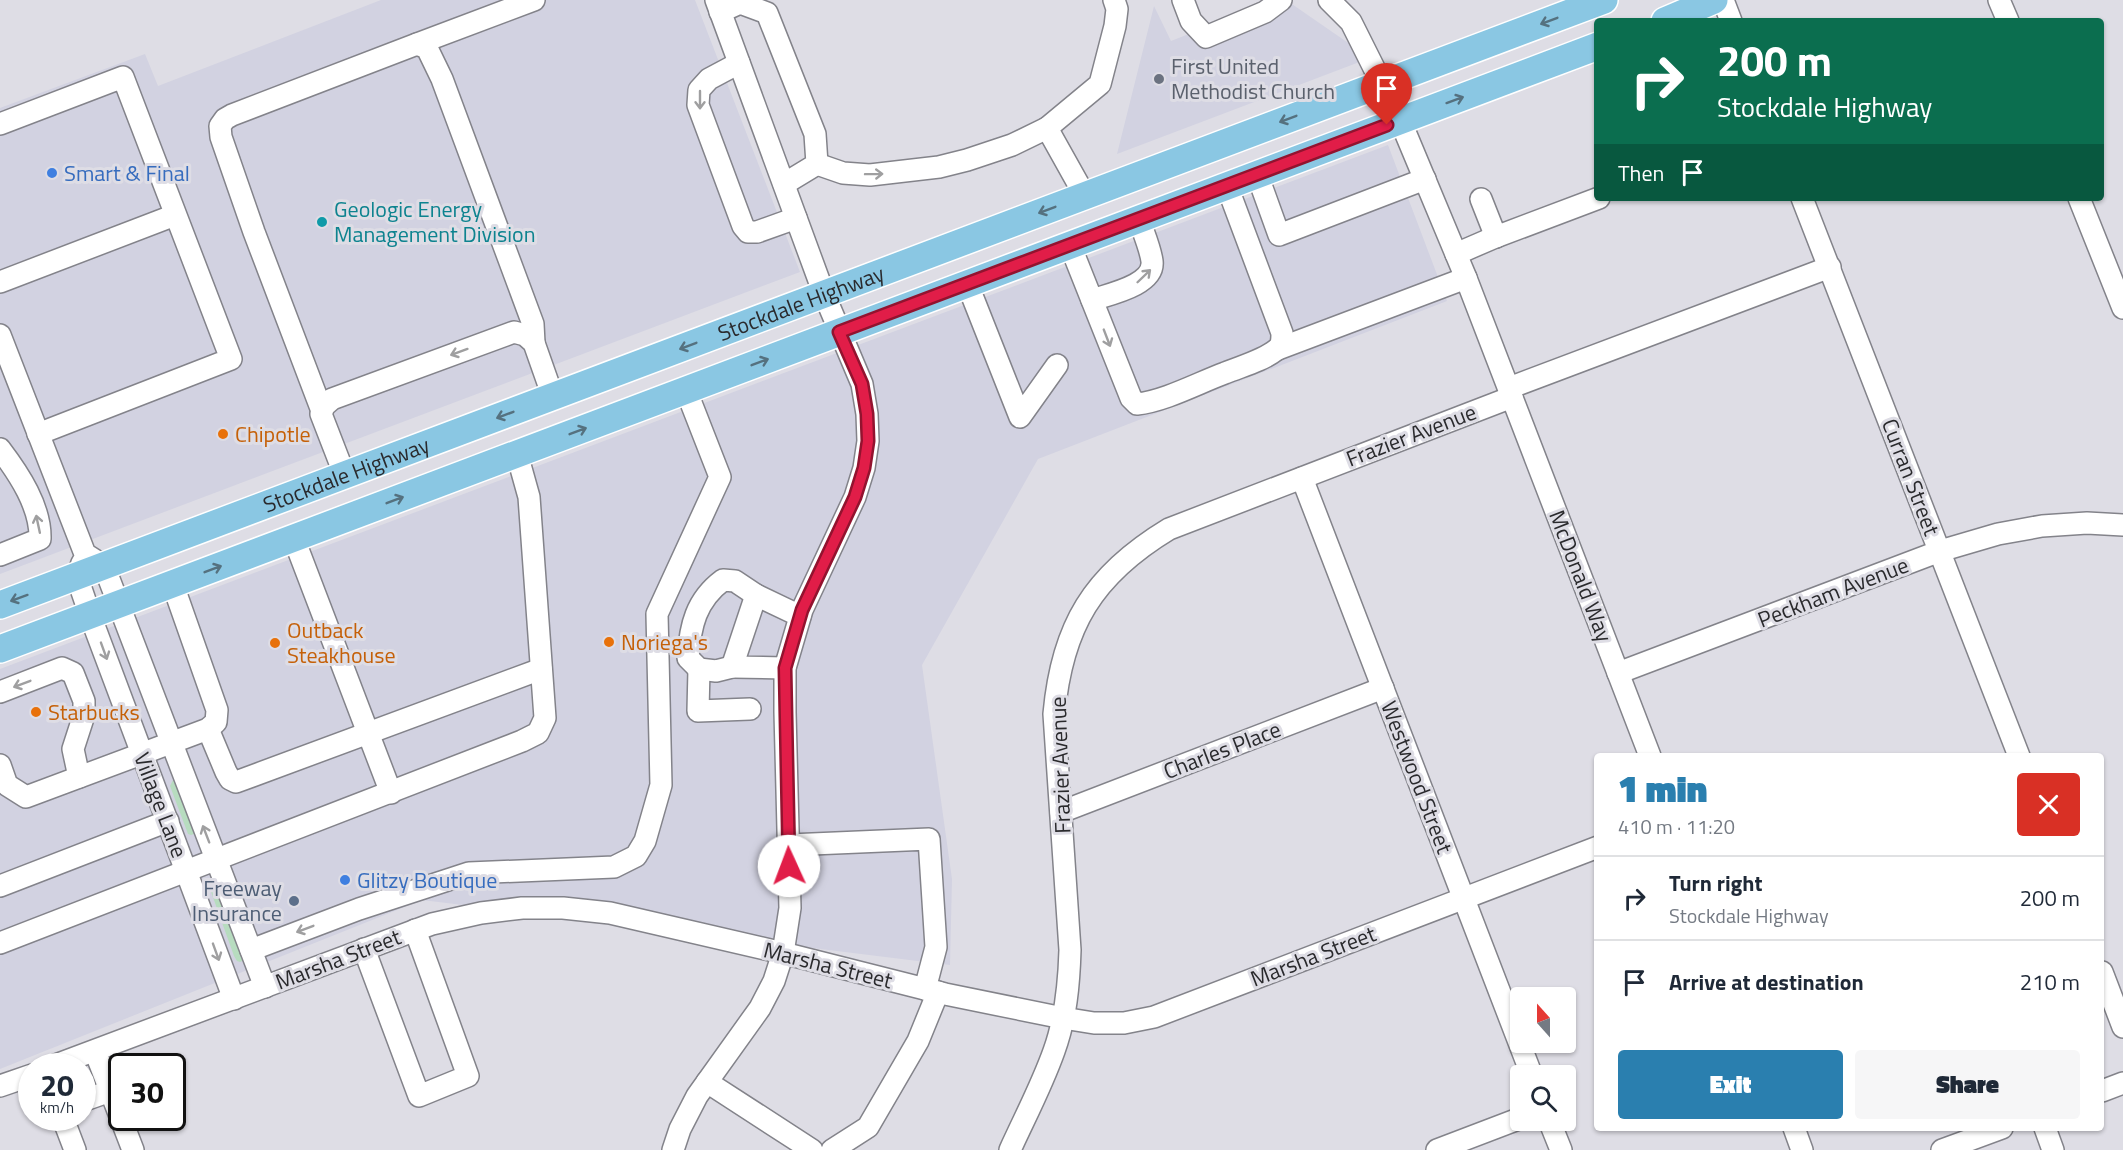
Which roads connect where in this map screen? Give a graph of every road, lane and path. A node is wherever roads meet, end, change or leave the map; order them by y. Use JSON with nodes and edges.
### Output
{"nodes":[{"id":1,"x":534,"y":0,"type":"edge"},
{"id":2,"x":1114,"y":0,"type":"edge"},
{"id":3,"x":1183,"y":0,"type":"edge"},
{"id":4,"x":1281,"y":0,"type":"edge"},
{"id":5,"x":1329,"y":0,"type":"edge"},
{"id":6,"x":1604,"y":0,"type":"edge"},
{"id":7,"x":1714,"y":0,"type":"edge"},
{"id":8,"x":1723,"y":0,"type":"edge"},
{"id":9,"x":2000,"y":0,"type":"edge"},
{"id":10,"x":718,"y":6,"type":"edge"},
{"id":11,"x":1672,"y":18,"type":"edge"},
{"id":12,"x":1730,"y":18,"type":"edge"},
{"id":13,"x":2007,"y":18,"type":"edge"},
{"id":14,"x":417,"y":44,"type":"junction"},
{"id":15,"x":1594,"y":47,"type":"edge"},
{"id":16,"x":739,"y":63,"type":"junction"},
{"id":17,"x":1391,"y":101,"type":"junction"},
{"id":18,"x":0,"y":124,"type":"edge"},
{"id":19,"x":1047,"y":128,"type":"junction"},
{"id":20,"x":817,"y":164,"type":"junction"},
{"id":21,"x":1257,"y":174,"type":"junction"},
{"id":22,"x":1425,"y":179,"type":"junction"},
{"id":23,"x":784,"y":184,"type":"junction"},
{"id":24,"x":1227,"y":186,"type":"junction"},
{"id":25,"x":1085,"y":196,"type":"junction"},
{"id":26,"x":1481,"y":199,"type":"dead end"},
{"id":27,"x":1594,"y":200,"type":"edge"},
{"id":28,"x":1803,"y":201,"type":"edge"},
{"id":29,"x":2080,"y":201,"type":"edge"},
{"id":30,"x":175,"y":215,"type":"junction"},
{"id":31,"x":796,"y":218,"type":"junction"},
{"id":32,"x":1139,"y":219,"type":"junction"},
{"id":33,"x":1496,"y":237,"type":"junction"},
{"id":34,"x":1070,"y":245,"type":"junction"},
{"id":35,"x":1456,"y":254,"type":"junction"},
{"id":36,"x":1830,"y":267,"type":"junction"},
{"id":37,"x":1466,"y":278,"type":"junction"},
{"id":38,"x":0,"y":282,"type":"edge"},
{"id":39,"x":968,"y":283,"type":"junction"},
{"id":40,"x":1092,"y":300,"type":"junction"},
{"id":41,"x":2123,"y":308,"type":"edge"},
{"id":42,"x":832,"y":313,"type":"junction"},
{"id":43,"x":0,"y":335,"type":"edge"},
{"id":44,"x":534,"y":343,"type":"junction"},
{"id":45,"x":1278,"y":349,"type":"junction"},
{"id":46,"x":1057,"y":365,"type":"dead end"},
{"id":47,"x":687,"y":390,"type":"junction"},
{"id":48,"x":1510,"y":392,"type":"junction"},
{"id":49,"x":553,"y":397,"type":"junction"},
{"id":50,"x":327,"y":405,"type":"junction"},
{"id":51,"x":38,"y":434,"type":"junction"},
{"id":52,"x":0,"y":449,"type":"edge"},
{"id":53,"x":517,"y":454,"type":"junction"},
{"id":54,"x":345,"y":476,"type":"junction"},
{"id":55,"x":1302,"y":478,"type":"junction"},
{"id":56,"x":2123,"y":525,"type":"edge"},
{"id":57,"x":294,"y":539,"type":"junction"},
{"id":58,"x":1940,"y":551,"type":"junction"},
{"id":59,"x":0,"y":555,"type":"edge"},
{"id":60,"x":89,"y":566,"type":"junction"},
{"id":61,"x":173,"y":585,"type":"junction"},
{"id":62,"x":756,"y":595,"type":"junction"},
{"id":63,"x":0,"y":605,"type":"edge"},
{"id":64,"x":119,"y":605,"type":"junction"},
{"id":65,"x":90,"y":615,"type":"junction"},
{"id":66,"x":800,"y":616,"type":"junction"},
{"id":67,"x":0,"y":649,"type":"edge"},
{"id":68,"x":732,"y":667,"type":"junction"},
{"id":69,"x":785,"y":668,"type":"junction"},
{"id":70,"x":541,"y":669,"type":"junction"},
{"id":71,"x":699,"y":669,"type":"junction"},
{"id":72,"x":1618,"y":673,"type":"junction"},
{"id":73,"x":1383,"y":688,"type":"junction"},
{"id":74,"x":0,"y":692,"type":"edge"},
{"id":75,"x":750,"y":709,"type":"dead end"},
{"id":76,"x":208,"y":729,"type":"junction"},
{"id":77,"x":368,"y":732,"type":"junction"},
{"id":78,"x":172,"y":742,"type":"junction"},
{"id":79,"x":142,"y":753,"type":"junction"},
{"id":80,"x":1649,"y":753,"type":"edge"},
{"id":81,"x":2018,"y":753,"type":"edge"},
{"id":82,"x":0,"y":765,"type":"edge"},
{"id":83,"x":79,"y":777,"type":"junction"},
{"id":84,"x":391,"y":793,"type":"junction"},
{"id":85,"x":1061,"y":812,"type":"junction"},
{"id":86,"x":168,"y":821,"type":"junction"},
{"id":87,"x":789,"y":845,"type":"junction"},
{"id":88,"x":1594,"y":849,"type":"edge"},
{"id":89,"x":216,"y":861,"type":"junction"},
{"id":90,"x":187,"y":872,"type":"junction"},
{"id":91,"x":0,"y":886,"type":"edge"},
{"id":92,"x":1464,"y":898,"type":"junction"},
{"id":93,"x":415,"y":930,"type":"junction"},
{"id":94,"x":0,"y":943,"type":"edge"},
{"id":95,"x":364,"y":949,"type":"junction"},
{"id":96,"x":251,"y":950,"type":"junction"},
{"id":97,"x":783,"y":953,"type":"junction"},
{"id":98,"x":2104,"y":977,"type":"edge"},
{"id":99,"x":265,"y":987,"type":"junction"},
{"id":100,"x":931,"y":991,"type":"junction"},
{"id":101,"x":234,"y":999,"type":"junction"},
{"id":102,"x":1063,"y":1018,"type":"junction"},
{"id":103,"x":2123,"y":1027,"type":"edge"},
{"id":104,"x":94,"y":1051,"type":"junction"},
{"id":105,"x":89,"y":1053,"type":"edge"},
{"id":106,"x":1528,"y":1065,"type":"edge"},
{"id":107,"x":18,"y":1080,"type":"edge"},
{"id":108,"x":707,"y":1082,"type":"junction"},
{"id":109,"x":2123,"y":1083,"type":"edge"},
{"id":110,"x":0,"y":1086,"type":"edge"},
{"id":111,"x":108,"y":1086,"type":"edge"},
{"id":112,"x":2104,"y":1090,"type":"edge"},
{"id":113,"x":1510,"y":1122,"type":"edge"},
{"id":114,"x":68,"y":1131,"type":"edge"},
{"id":115,"x":126,"y":1131,"type":"edge"},
{"id":116,"x":1553,"y":1131,"type":"edge"},
{"id":117,"x":1795,"y":1131,"type":"edge"},
{"id":118,"x":1994,"y":1131,"type":"edge"},
{"id":119,"x":2045,"y":1131,"type":"edge"},
{"id":120,"x":75,"y":1150,"type":"edge"},
{"id":121,"x":133,"y":1150,"type":"edge"},
{"id":122,"x":673,"y":1150,"type":"edge"},
{"id":123,"x":812,"y":1150,"type":"edge"},
{"id":124,"x":832,"y":1150,"type":"edge"},
{"id":125,"x":1010,"y":1150,"type":"edge"},
{"id":126,"x":1437,"y":1150,"type":"edge"},
{"id":127,"x":1561,"y":1150,"type":"edge"},
{"id":128,"x":1802,"y":1150,"type":"edge"},
{"id":129,"x":1942,"y":1150,"type":"edge"},
{"id":130,"x":2053,"y":1150,"type":"edge"}],
"edges":[{"from":1,"to":14,"type":"street"},
{"from":2,"to":19,"type":"street"},
{"from":3,"to":4,"type":"street"},
{"from":5,"to":17,"type":"street","name":"McDonald Way"},
{"from":6,"to":17,"type":"main road","name":"Stockdale Highway","one_way":true},
{"from":7,"to":11,"type":"main road"},
{"from":8,"to":12,"type":"street"},
{"from":9,"to":13,"type":"street"},
{"from":10,"to":16,"type":"street"},
{"from":10,"to":20,"type":"street"},
{"from":14,"to":44,"type":"street"},
{"from":14,"to":50,"type":"street"},
{"from":17,"to":15,"type":"main road","name":"Stockdale Highway","one_way":true},
{"from":16,"to":23,"type":"street"},
{"from":16,"to":31,"type":"street","one_way":true},
{"from":17,"to":21,"type":"main road","name":"Stockdale Highway"},
{"from":17,"to":22,"type":"street","name":"McDonald Way"},
{"from":17,"to":25,"type":"main road","name":"Stockdale Highway","one_way":true},
{"from":18,"to":30,"type":"street"},
{"from":20,"to":19,"type":"street","one_way":true},
{"from":19,"to":25,"type":"street"},
{"from":20,"to":23,"type":"street"},
{"from":21,"to":22,"type":"street"},
{"from":21,"to":24,"type":"main road","name":"Stockdale Highway"},
{"from":22,"to":35,"type":"street","name":"McDonald Way"},
{"from":23,"to":31,"type":"street"},
{"from":24,"to":32,"type":"main road","name":"Stockdale Highway"},
{"from":24,"to":45,"type":"street"},
{"from":25,"to":42,"type":"main road","name":"Stockdale Highway","one_way":true},
{"from":26,"to":33,"type":"street"},
{"from":27,"to":33,"type":"street"},
{"from":28,"to":36,"type":"street","name":"Curran Street"},
{"from":29,"to":41,"type":"street"},
{"from":30,"to":38,"type":"street"},
{"from":30,"to":51,"type":"street"},
{"from":31,"to":42,"type":"street"},
{"from":32,"to":34,"type":"main road","name":"Stockdale Highway"},
{"from":40,"to":32,"type":"street","one_way":true},
{"from":33,"to":35,"type":"street"},
{"from":34,"to":39,"type":"main road","name":"Stockdale Highway"},
{"from":34,"to":40,"type":"street"},
{"from":35,"to":37,"type":"street","name":"McDonald Way"},
{"from":36,"to":48,"type":"street","name":"Frazier Avenue"},
{"from":36,"to":58,"type":"street","name":"Curran Street"},
{"from":37,"to":45,"type":"street"},
{"from":37,"to":48,"type":"street","name":"McDonald Way"},
{"from":39,"to":42,"type":"main road","name":"Stockdale Highway"},
{"from":39,"to":46,"type":"street"},
{"from":40,"to":45,"type":"street","one_way":true},
{"from":47,"to":42,"type":"main road","name":"Stockdale Highway","one_way":true},
{"from":42,"to":49,"type":"main road","name":"Stockdale Highway","one_way":true},
{"from":42,"to":66,"type":"street"},
{"from":43,"to":51,"type":"street"},
{"from":44,"to":49,"type":"street"},
{"from":44,"to":50,"type":"street","one_way":true},
{"from":53,"to":47,"type":"main road","name":"Stockdale Highway","one_way":true},
{"from":47,"to":96,"type":"street","one_way":true},
{"from":48,"to":55,"type":"street","name":"Frazier Avenue"},
{"from":48,"to":72,"type":"street","name":"McDonald Way"},
{"from":49,"to":54,"type":"main road","name":"Stockdale Highway","one_way":true},
{"from":50,"to":54,"type":"street"},
{"from":51,"to":60,"type":"street"},
{"from":59,"to":52,"type":"street","one_way":true},
{"from":57,"to":53,"type":"main road","name":"Stockdale Highway","one_way":true},
{"from":53,"to":70,"type":"street"},
{"from":54,"to":60,"type":"main road","name":"Stockdale Highway"},
{"from":55,"to":73,"type":"street","name":"Westwood Street"},
{"from":55,"to":85,"type":"street","name":"Frazier Avenue"},
{"from":56,"to":58,"type":"street","name":"Peckham Avenue"},
{"from":61,"to":57,"type":"main road","name":"Stockdale Highway","one_way":true},
{"from":57,"to":77,"type":"street"},
{"from":58,"to":72,"type":"street","name":"Peckham Avenue"},
{"from":58,"to":81,"type":"street","name":"Curran Street"},
{"from":60,"to":63,"type":"main road","name":"Stockdale Highway","one_way":true},
{"from":60,"to":64,"type":"street"},
{"from":60,"to":65,"type":"street","name":"Village Lane"},
{"from":61,"to":64,"type":"main road","name":"Stockdale Highway"},
{"from":61,"to":76,"type":"street"},
{"from":62,"to":66,"type":"street"},
{"from":62,"to":68,"type":"street"},
{"from":62,"to":71,"type":"street"},
{"from":64,"to":65,"type":"main road","name":"Stockdale Highway"},
{"from":64,"to":78,"type":"street"},
{"from":65,"to":67,"type":"main road","name":"Stockdale Highway"},
{"from":65,"to":79,"type":"street","name":"Village Lane","one_way":true},
{"from":66,"to":69,"type":"street"},
{"from":68,"to":69,"type":"street"},
{"from":68,"to":71,"type":"street"},
{"from":69,"to":87,"type":"street"},
{"from":70,"to":77,"type":"street"},
{"from":70,"to":84,"type":"street"},
{"from":71,"to":75,"type":"street"},
{"from":72,"to":80,"type":"street","name":"McDonald Way"},
{"from":73,"to":85,"type":"street","name":"Charles Place"},
{"from":73,"to":92,"type":"street","name":"Westwood Street"},
{"from":83,"to":74,"type":"street","one_way":true},
{"from":76,"to":77,"type":"street"},
{"from":76,"to":78,"type":"street"},
{"from":77,"to":84,"type":"street"},
{"from":78,"to":79,"type":"street"},
{"from":89,"to":78,"type":"street","one_way":true},
{"from":79,"to":83,"type":"street"},
{"from":79,"to":86,"type":"street","name":"Village Lane"},
{"from":82,"to":83,"type":"street"},
{"from":84,"to":89,"type":"street"},
{"from":85,"to":102,"type":"street","name":"Frazier Avenue"},
{"from":86,"to":90,"type":"street","name":"Village Lane"},
{"from":86,"to":91,"type":"street"},
{"from":87,"to":97,"type":"street"},
{"from":87,"to":100,"type":"street"},
{"from":88,"to":92,"type":"street","name":"Marsha Street"},
{"from":89,"to":90,"type":"street"},
{"from":89,"to":96,"type":"street"},
{"from":90,"to":94,"type":"street"},
{"from":90,"to":101,"type":"street","name":"Village Lane","one_way":true},
{"from":92,"to":102,"type":"street","name":"Marsha Street"},
{"from":92,"to":106,"type":"street","name":"Westwood Street"},
{"from":93,"to":95,"type":"street","name":"Marsha Street"},
{"from":93,"to":95,"type":"street"},
{"from":93,"to":97,"type":"street","name":"Marsha Street"},
{"from":95,"to":99,"type":"street","name":"Marsha Street"},
{"from":96,"to":99,"type":"street"},
{"from":97,"to":100,"type":"street","name":"Marsha Street"},
{"from":97,"to":108,"type":"street"},
{"from":98,"to":103,"type":"street"},
{"from":99,"to":101,"type":"street","name":"Marsha Street"},
{"from":100,"to":102,"type":"street","name":"Marsha Street"},
{"from":100,"to":124,"type":"street"},
{"from":101,"to":104,"type":"street","name":"Marsha Street"},
{"from":102,"to":125,"type":"street","name":"Frazier Avenue"},
{"from":104,"to":105,"type":"street","name":"Marsha Street"},
{"from":104,"to":111,"type":"street"},
{"from":107,"to":110,"type":"street"},
{"from":108,"to":122,"type":"street"},
{"from":108,"to":123,"type":"street"},
{"from":109,"to":112,"type":"street"},
{"from":113,"to":126,"type":"street"},
{"from":114,"to":120,"type":"street"},
{"from":115,"to":121,"type":"street"},
{"from":116,"to":127,"type":"street"},
{"from":117,"to":128,"type":"street"},
{"from":118,"to":129,"type":"street"},
{"from":119,"to":130,"type":"street"}]}
